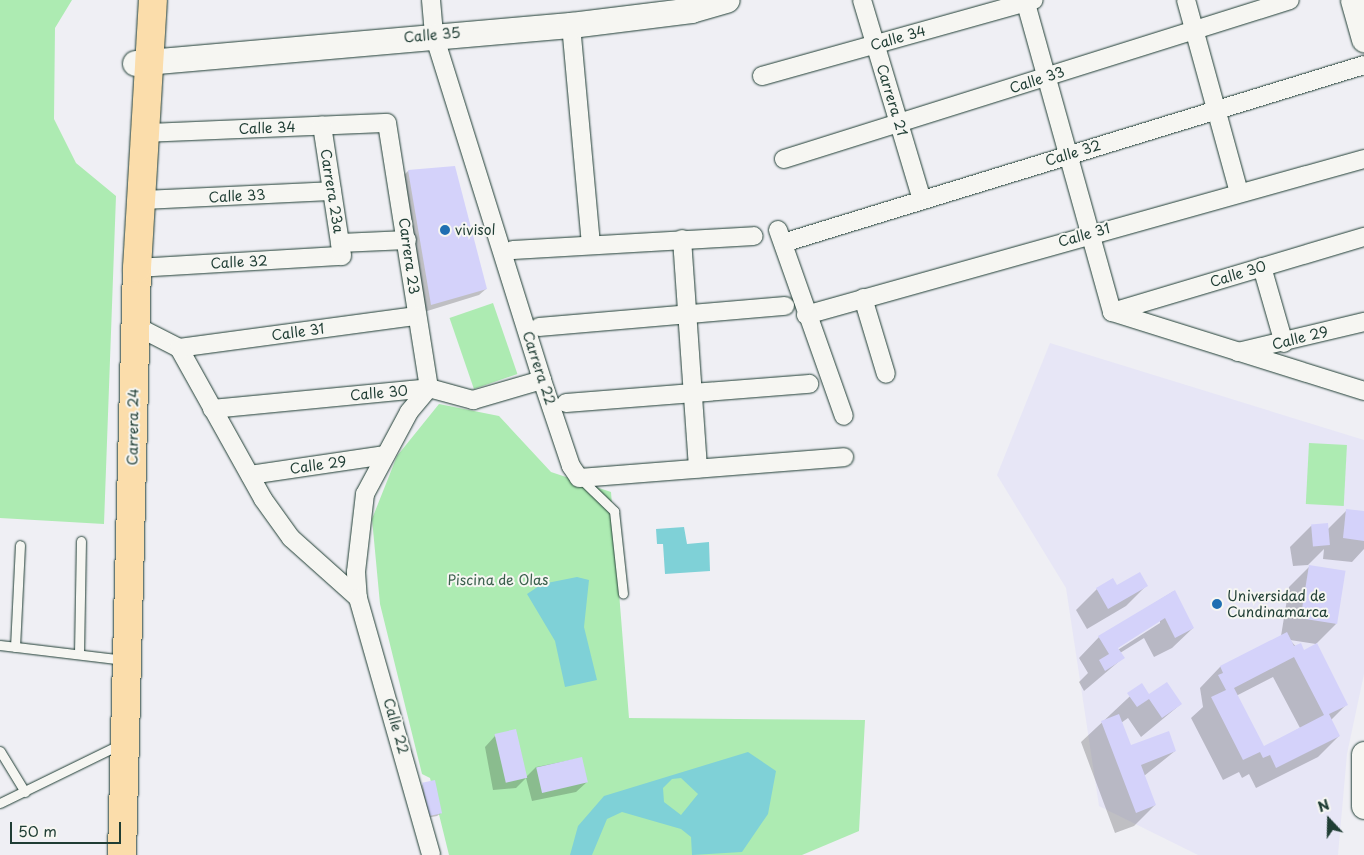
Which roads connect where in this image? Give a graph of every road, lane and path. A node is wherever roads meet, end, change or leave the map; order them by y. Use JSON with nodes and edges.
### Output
{"nodes":[{"id":1,"x":138,"y":0,"type":"edge"},
{"id":2,"x":153,"y":0,"type":"edge"},
{"id":3,"x":431,"y":0,"type":"edge"},
{"id":4,"x":727,"y":0,"type":"edge"},
{"id":5,"x":862,"y":0,"type":"edge"},
{"id":6,"x":1186,"y":0,"type":"edge"},
{"id":7,"x":1290,"y":0,"type":"edge"},
{"id":8,"x":1353,"y":0,"type":"edge"},
{"id":9,"x":1028,"y":1,"type":"edge"},
{"id":10,"x":571,"y":25,"type":"junction"},
{"id":11,"x":1195,"y":29,"type":"junction"},
{"id":12,"x":434,"y":35,"type":"junction"},
{"id":13,"x":1364,"y":39,"type":"edge"},
{"id":14,"x":875,"y":44,"type":"junction"},
{"id":15,"x":143,"y":62,"type":"junction"},
{"id":16,"x":1364,"y":65,"type":"edge"},
{"id":17,"x":762,"y":76,"type":"dead end"},
{"id":18,"x":1047,"y":77,"type":"junction"},
{"id":19,"x":1216,"y":109,"type":"junction"},
{"id":20,"x":388,"y":123,"type":"joint"},
{"id":21,"x":899,"y":123,"type":"junction"},
{"id":22,"x":322,"y":126,"type":"junction"},
{"id":23,"x":146,"y":133,"type":"junction"},
{"id":24,"x":1068,"y":154,"type":"junction"},
{"id":25,"x":784,"y":159,"type":"dead end"},
{"id":26,"x":1364,"y":160,"type":"edge"},
{"id":27,"x":332,"y":191,"type":"junction"},
{"id":28,"x":1239,"y":193,"type":"junction"},
{"id":29,"x":142,"y":200,"type":"junction"},
{"id":30,"x":922,"y":200,"type":"junction"},
{"id":31,"x":1090,"y":234,"type":"junction"},
{"id":32,"x":754,"y":236,"type":"dead end"},
{"id":33,"x":1364,"y":237,"type":"edge"},
{"id":34,"x":682,"y":239,"type":"junction"},
{"id":35,"x":407,"y":240,"type":"junction"},
{"id":36,"x":591,"y":245,"type":"junction"},
{"id":37,"x":341,"y":249,"type":"junction"},
{"id":38,"x":513,"y":250,"type":"dead end"},
{"id":39,"x":1262,"y":267,"type":"junction"},
{"id":40,"x":137,"y":268,"type":"junction"},
{"id":41,"x":863,"y":298,"type":"junction"},
{"id":42,"x":785,"y":306,"type":"dead end"},
{"id":43,"x":1112,"y":312,"type":"junction"},
{"id":44,"x":806,"y":315,"type":"junction"},
{"id":45,"x":417,"y":316,"type":"junction"},
{"id":46,"x":686,"y":318,"type":"junction"},
{"id":47,"x":1364,"y":322,"type":"edge"},
{"id":48,"x":136,"y":326,"type":"junction"},
{"id":49,"x":539,"y":327,"type":"dead end"},
{"id":50,"x":1284,"y":343,"type":"junction"},
{"id":51,"x":179,"y":348,"type":"junction"},
{"id":52,"x":1235,"y":352,"type":"junction"},
{"id":53,"x":886,"y":374,"type":"dead end"},
{"id":54,"x":542,"y":380,"type":"junction"},
{"id":55,"x":809,"y":384,"type":"dead end"},
{"id":56,"x":429,"y":388,"type":"junction"},
{"id":57,"x":1364,"y":391,"type":"edge"},
{"id":58,"x":692,"y":393,"type":"junction"},
{"id":59,"x":566,"y":403,"type":"dead end"},
{"id":60,"x":212,"y":409,"type":"junction"},
{"id":61,"x":844,"y":416,"type":"dead end"},
{"id":62,"x":386,"y":455,"type":"junction"},
{"id":63,"x":844,"y":457,"type":"dead end"},
{"id":64,"x":698,"y":468,"type":"junction"},
{"id":65,"x":250,"y":475,"type":"junction"},
{"id":66,"x":580,"y":478,"type":"junction"},
{"id":67,"x":81,"y":541,"type":"dead end"},
{"id":68,"x":20,"y":545,"type":"dead end"},
{"id":69,"x":623,"y":594,"type":"dead end"},
{"id":70,"x":358,"y":598,"type":"junction"},
{"id":71,"x":0,"y":645,"type":"edge"},
{"id":72,"x":15,"y":647,"type":"junction"},
{"id":73,"x":79,"y":654,"type":"junction"},
{"id":74,"x":118,"y":660,"type":"junction"},
{"id":75,"x":116,"y":746,"type":"junction"},
{"id":76,"x":0,"y":751,"type":"edge"},
{"id":77,"x":1364,"y":754,"type":"edge"},
{"id":78,"x":25,"y":792,"type":"junction"},
{"id":79,"x":0,"y":803,"type":"edge"},
{"id":80,"x":1364,"y":806,"type":"edge"},
{"id":81,"x":106,"y":855,"type":"edge"},
{"id":82,"x":122,"y":855,"type":"edge"},
{"id":83,"x":431,"y":855,"type":"edge"}],
"edges":[{"from":1,"to":15,"type":"main road","name":"Carrera 24"},
{"from":2,"to":15,"type":"main road","name":"Carrera 24"},
{"from":3,"to":12,"type":"street","name":"Carrera 22"},
{"from":4,"to":10,"type":"street","name":"Calle 35"},
{"from":5,"to":14,"type":"street","name":"Carrera 21"},
{"from":6,"to":11,"type":"street"},
{"from":7,"to":11,"type":"street","name":"Calle 33"},
{"from":8,"to":13,"type":"street"},
{"from":9,"to":14,"type":"street","name":"Calle 34"},
{"from":9,"to":18,"type":"street"},
{"from":10,"to":12,"type":"street","name":"Calle 35"},
{"from":10,"to":36,"type":"street"},
{"from":11,"to":18,"type":"street","name":"Calle 33"},
{"from":11,"to":19,"type":"street"},
{"from":12,"to":15,"type":"street","name":"Calle 35"},
{"from":12,"to":54,"type":"street","name":"Carrera 22"},
{"from":14,"to":17,"type":"street","name":"Calle 34"},
{"from":14,"to":21,"type":"street","name":"Carrera 21"},
{"from":15,"to":23,"type":"main road","name":"Carrera 24"},
{"from":15,"to":74,"type":"main road","name":"Carrera 24"},
{"from":16,"to":19,"type":"street","name":"Calle 32"},
{"from":18,"to":21,"type":"street","name":"Calle 33"},
{"from":18,"to":24,"type":"street"},
{"from":19,"to":24,"type":"street","name":"Calle 32"},
{"from":19,"to":28,"type":"street"},
{"from":20,"to":22,"type":"street","name":"Calle 34"},
{"from":20,"to":35,"type":"street","name":"Carrera 23"},
{"from":21,"to":25,"type":"street","name":"Calle 33"},
{"from":21,"to":30,"type":"street","name":"Carrera 21"},
{"from":22,"to":23,"type":"street","name":"Calle 34"},
{"from":22,"to":27,"type":"street","name":"Carrera 23a"},
{"from":23,"to":29,"type":"main road","name":"Carrera 24"},
{"from":24,"to":30,"type":"street","name":"Calle 32"},
{"from":24,"to":31,"type":"street"},
{"from":26,"to":28,"type":"street","name":"Calle 31"},
{"from":27,"to":29,"type":"street","name":"Calle 33"},
{"from":27,"to":37,"type":"street","name":"Carrera 23a"},
{"from":28,"to":31,"type":"street","name":"Calle 31"},
{"from":29,"to":40,"type":"main road","name":"Carrera 24"},
{"from":30,"to":44,"type":"street","name":"Calle 32"},
{"from":31,"to":41,"type":"street","name":"Calle 31"},
{"from":31,"to":43,"type":"street"},
{"from":32,"to":34,"type":"street"},
{"from":33,"to":39,"type":"street","name":"Calle 30"},
{"from":34,"to":36,"type":"street"},
{"from":34,"to":46,"type":"street"},
{"from":35,"to":37,"type":"street","name":"Calle 32"},
{"from":35,"to":45,"type":"street","name":"Carrera 23"},
{"from":36,"to":38,"type":"street"},
{"from":37,"to":40,"type":"street","name":"Calle 32"},
{"from":39,"to":43,"type":"street","name":"Calle 30"},
{"from":39,"to":50,"type":"street"},
{"from":40,"to":48,"type":"main road","name":"Carrera 24"},
{"from":41,"to":44,"type":"street","name":"Calle 31"},
{"from":41,"to":53,"type":"street"},
{"from":42,"to":46,"type":"street"},
{"from":43,"to":52,"type":"street"},
{"from":44,"to":61,"type":"street"},
{"from":45,"to":51,"type":"street","name":"Calle 31"},
{"from":45,"to":56,"type":"street","name":"Carrera 23"},
{"from":46,"to":49,"type":"street"},
{"from":46,"to":58,"type":"street"},
{"from":47,"to":50,"type":"street","name":"Calle 29"},
{"from":48,"to":51,"type":"street"},
{"from":48,"to":74,"type":"main road","name":"Carrera 24"},
{"from":50,"to":52,"type":"street","name":"Calle 29"},
{"from":51,"to":60,"type":"street"},
{"from":52,"to":57,"type":"street"},
{"from":54,"to":56,"type":"street","name":"Calle 30"},
{"from":54,"to":66,"type":"street","name":"Carrera 22"},
{"from":55,"to":58,"type":"street"},
{"from":56,"to":60,"type":"street","name":"Calle 30"},
{"from":56,"to":62,"type":"street","name":"Calle 22"},
{"from":58,"to":59,"type":"street"},
{"from":58,"to":64,"type":"street"},
{"from":60,"to":65,"type":"street"},
{"from":62,"to":65,"type":"street","name":"Calle 29"},
{"from":62,"to":70,"type":"street","name":"Calle 22"},
{"from":63,"to":64,"type":"street"},
{"from":64,"to":66,"type":"street"},
{"from":65,"to":70,"type":"street"},
{"from":66,"to":69,"type":"lane"},
{"from":67,"to":73,"type":"lane"},
{"from":68,"to":72,"type":"lane"},
{"from":70,"to":83,"type":"street","name":"Calle 22"},
{"from":71,"to":72,"type":"lane"},
{"from":72,"to":73,"type":"lane"},
{"from":73,"to":74,"type":"lane"},
{"from":74,"to":75,"type":"main road","name":"Carrera 24"},
{"from":75,"to":78,"type":"lane"},
{"from":75,"to":81,"type":"main road","name":"Carrera 24"},
{"from":75,"to":82,"type":"main road","name":"Carrera 24"},
{"from":76,"to":78,"type":"lane"},
{"from":77,"to":80,"type":"street"},
{"from":78,"to":79,"type":"lane"}]}
